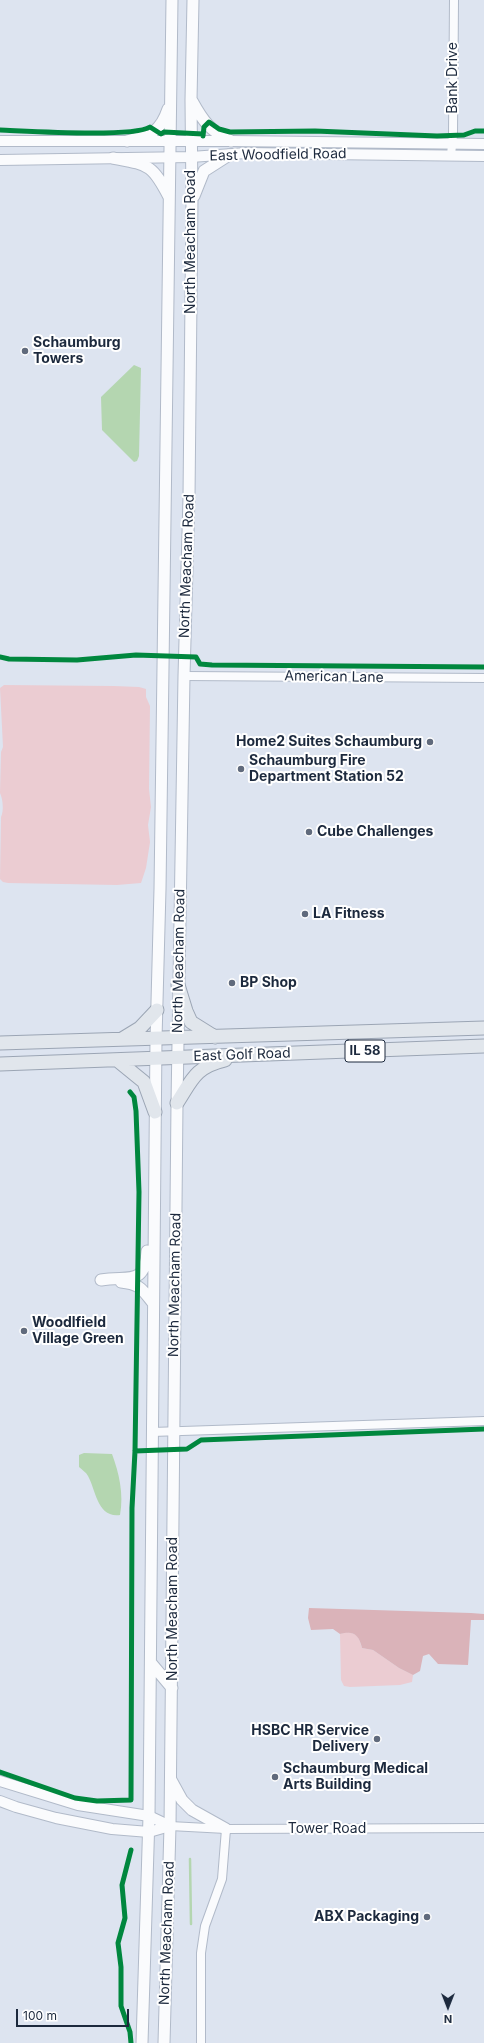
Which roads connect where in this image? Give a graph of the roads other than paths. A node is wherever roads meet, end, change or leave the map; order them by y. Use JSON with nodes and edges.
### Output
{"nodes":[{"id":1,"x":172,"y":0,"type":"edge"},
{"id":2,"x":194,"y":0,"type":"edge"},
{"id":3,"x":454,"y":0,"type":"edge"},
{"id":4,"x":191,"y":100,"type":"junction"},
{"id":5,"x":170,"y":104,"type":"junction"},
{"id":6,"x":0,"y":141,"type":"edge"},
{"id":7,"x":127,"y":141,"type":"junction"},
{"id":8,"x":170,"y":141,"type":"junction"},
{"id":9,"x":231,"y":141,"type":"junction"},
{"id":10,"x":191,"y":142,"type":"junction"},
{"id":11,"x":452,"y":144,"type":"junction"},
{"id":12,"x":484,"y":144,"type":"edge"},
{"id":13,"x":229,"y":155,"type":"junction"},
{"id":14,"x":451,"y":155,"type":"junction"},
{"id":15,"x":484,"y":156,"type":"edge"},
{"id":16,"x":170,"y":157,"type":"junction"},
{"id":17,"x":191,"y":157,"type":"junction"},
{"id":18,"x":113,"y":158,"type":"junction"},
{"id":19,"x":0,"y":160,"type":"edge"},
{"id":20,"x":169,"y":198,"type":"junction"},
{"id":21,"x":192,"y":200,"type":"junction"},
{"id":22,"x":184,"y":676,"type":"junction"},
{"id":23,"x":484,"y":678,"type":"edge"},
{"id":24,"x":178,"y":985,"type":"junction"},
{"id":25,"x":157,"y":1010,"type":"junction"},
{"id":26,"x":484,"y":1028,"type":"edge"},
{"id":27,"x":215,"y":1037,"type":"junction"},
{"id":28,"x":178,"y":1038,"type":"junction"},
{"id":29,"x":156,"y":1039,"type":"junction"},
{"id":30,"x":120,"y":1040,"type":"junction"},
{"id":31,"x":0,"y":1043,"type":"edge"},
{"id":32,"x":484,"y":1046,"type":"edge"},
{"id":33,"x":246,"y":1055,"type":"junction"},
{"id":34,"x":177,"y":1057,"type":"junction"},
{"id":35,"x":156,"y":1058,"type":"junction"},
{"id":36,"x":117,"y":1060,"type":"junction"},
{"id":37,"x":0,"y":1064,"type":"edge"},
{"id":38,"x":177,"y":1103,"type":"junction"},
{"id":39,"x":155,"y":1112,"type":"junction"},
{"id":40,"x":154,"y":1183,"type":"junction"},
{"id":41,"x":153,"y":1303,"type":"junction"},
{"id":42,"x":484,"y":1421,"type":"edge"},
{"id":43,"x":173,"y":1431,"type":"junction"},
{"id":44,"x":152,"y":1432,"type":"junction"},
{"id":45,"x":151,"y":1663,"type":"junction"},
{"id":46,"x":172,"y":1688,"type":"junction"},
{"id":47,"x":171,"y":1779,"type":"junction"},
{"id":48,"x":0,"y":1781,"type":"edge"},
{"id":49,"x":0,"y":1801,"type":"edge"},
{"id":50,"x":149,"y":1816,"type":"junction"},
{"id":51,"x":170,"y":1826,"type":"junction"},
{"id":52,"x":484,"y":1828,"type":"edge"},
{"id":53,"x":226,"y":1829,"type":"junction"},
{"id":54,"x":149,"y":1832,"type":"junction"},
{"id":55,"x":142,"y":2043,"type":"edge"},
{"id":56,"x":164,"y":2043,"type":"edge"},
{"id":57,"x":201,"y":2043,"type":"edge"}],
"edges":[{"from":1,"to":5,"type":"main road","name":"North Meacham Road"},
{"from":2,"to":4,"type":"main road","name":"North Meacham Road"},
{"from":3,"to":11,"type":"street","name":"Bank Drive"},
{"from":4,"to":9,"type":"main road"},
{"from":4,"to":10,"type":"main road","name":"North Meacham Road"},
{"from":5,"to":7,"type":"main road"},
{"from":5,"to":8,"type":"main road","name":"North Meacham Road"},
{"from":6,"to":7,"type":"street","name":"East Woodfield Road"},
{"from":7,"to":8,"type":"street","name":"East Woodfield Road"},
{"from":8,"to":10,"type":"street","name":"East Woodfield Road"},
{"from":8,"to":16,"type":"main road","name":"North Meacham Road"},
{"from":9,"to":10,"type":"street","name":"East Woodfield Road"},
{"from":9,"to":11,"type":"street","name":"East Woodfield Road"},
{"from":10,"to":17,"type":"main road","name":"North Meacham Road"},
{"from":11,"to":12,"type":"street","name":"East Woodfield Road"},
{"from":11,"to":14,"type":"street","name":"Bank Drive"},
{"from":13,"to":14,"type":"street","name":"East Woodfield Road"},
{"from":13,"to":17,"type":"street","name":"East Woodfield Road"},
{"from":13,"to":21,"type":"main road"},
{"from":14,"to":15,"type":"street","name":"East Woodfield Road"},
{"from":16,"to":17,"type":"street","name":"East Woodfield Road"},
{"from":16,"to":18,"type":"street","name":"East Woodfield Road"},
{"from":16,"to":20,"type":"main road","name":"North Meacham Road"},
{"from":17,"to":21,"type":"main road","name":"North Meacham Road"},
{"from":18,"to":19,"type":"street","name":"East Woodfield Road"},
{"from":18,"to":20,"type":"main road"},
{"from":20,"to":25,"type":"main road","name":"North Meacham Road"},
{"from":21,"to":22,"type":"main road","name":"North Meacham Road"},
{"from":22,"to":23,"type":"street","name":"American Lane"},
{"from":22,"to":24,"type":"main road","name":"North Meacham Road"},
{"from":24,"to":27,"type":"main road"},
{"from":24,"to":28,"type":"main road","name":"North Meacham Road"},
{"from":25,"to":29,"type":"main road","name":"North Meacham Road"},
{"from":25,"to":30,"type":"main road"},
{"from":26,"to":27,"type":"main road","name":"East Golf Road","number":"IL 58"},
{"from":27,"to":28,"type":"main road","name":"East Golf Road","number":"IL 58"},
{"from":28,"to":29,"type":"main road","name":"East Golf Road","number":"IL 58"},
{"from":28,"to":34,"type":"main road","name":"North Meacham Road"},
{"from":29,"to":30,"type":"main road","name":"East Golf Road","number":"IL 58"},
{"from":29,"to":35,"type":"main road","name":"North Meacham Road"},
{"from":30,"to":31,"type":"main road","name":"East Golf Road","number":"IL 58"},
{"from":32,"to":33,"type":"main road","name":"East Golf Road","number":"IL 58"},
{"from":33,"to":34,"type":"main road","name":"East Golf Road","number":"IL 58"},
{"from":33,"to":38,"type":"main road"},
{"from":34,"to":35,"type":"main road","name":"East Golf Road","number":"IL 58"},
{"from":34,"to":38,"type":"main road","name":"North Meacham Road"},
{"from":35,"to":36,"type":"main road","name":"East Golf Road","number":"IL 58"},
{"from":35,"to":39,"type":"main road","name":"North Meacham Road"},
{"from":36,"to":37,"type":"main road","name":"East Golf Road","number":"IL 58"},
{"from":36,"to":39,"type":"main road"},
{"from":38,"to":43,"type":"main road","name":"North Meacham Road"},
{"from":39,"to":40,"type":"main road","name":"North Meacham Road"},
{"from":40,"to":41,"type":"main road","name":"North Meacham Road"},
{"from":40,"to":41,"type":"main road"},
{"from":41,"to":44,"type":"main road","name":"North Meacham Road"},
{"from":42,"to":43,"type":"street"},
{"from":43,"to":44,"type":"street"},
{"from":43,"to":46,"type":"main road","name":"North Meacham Road"},
{"from":44,"to":45,"type":"main road","name":"North Meacham Road"},
{"from":45,"to":46,"type":"main road"},
{"from":45,"to":50,"type":"main road","name":"North Meacham Road"},
{"from":46,"to":47,"type":"main road","name":"North Meacham Road"},
{"from":47,"to":51,"type":"main road","name":"North Meacham Road"},
{"from":47,"to":53,"type":"main road"},
{"from":48,"to":50,"type":"street"},
{"from":49,"to":54,"type":"street"},
{"from":50,"to":51,"type":"street"},
{"from":50,"to":54,"type":"main road","name":"North Meacham Road"},
{"from":51,"to":53,"type":"street","name":"Tower Road"},
{"from":51,"to":54,"type":"street"},
{"from":51,"to":56,"type":"main road","name":"North Meacham Road"},
{"from":52,"to":53,"type":"street","name":"Tower Road"},
{"from":53,"to":57,"type":"street"},
{"from":54,"to":55,"type":"main road","name":"North Meacham Road"}]}
